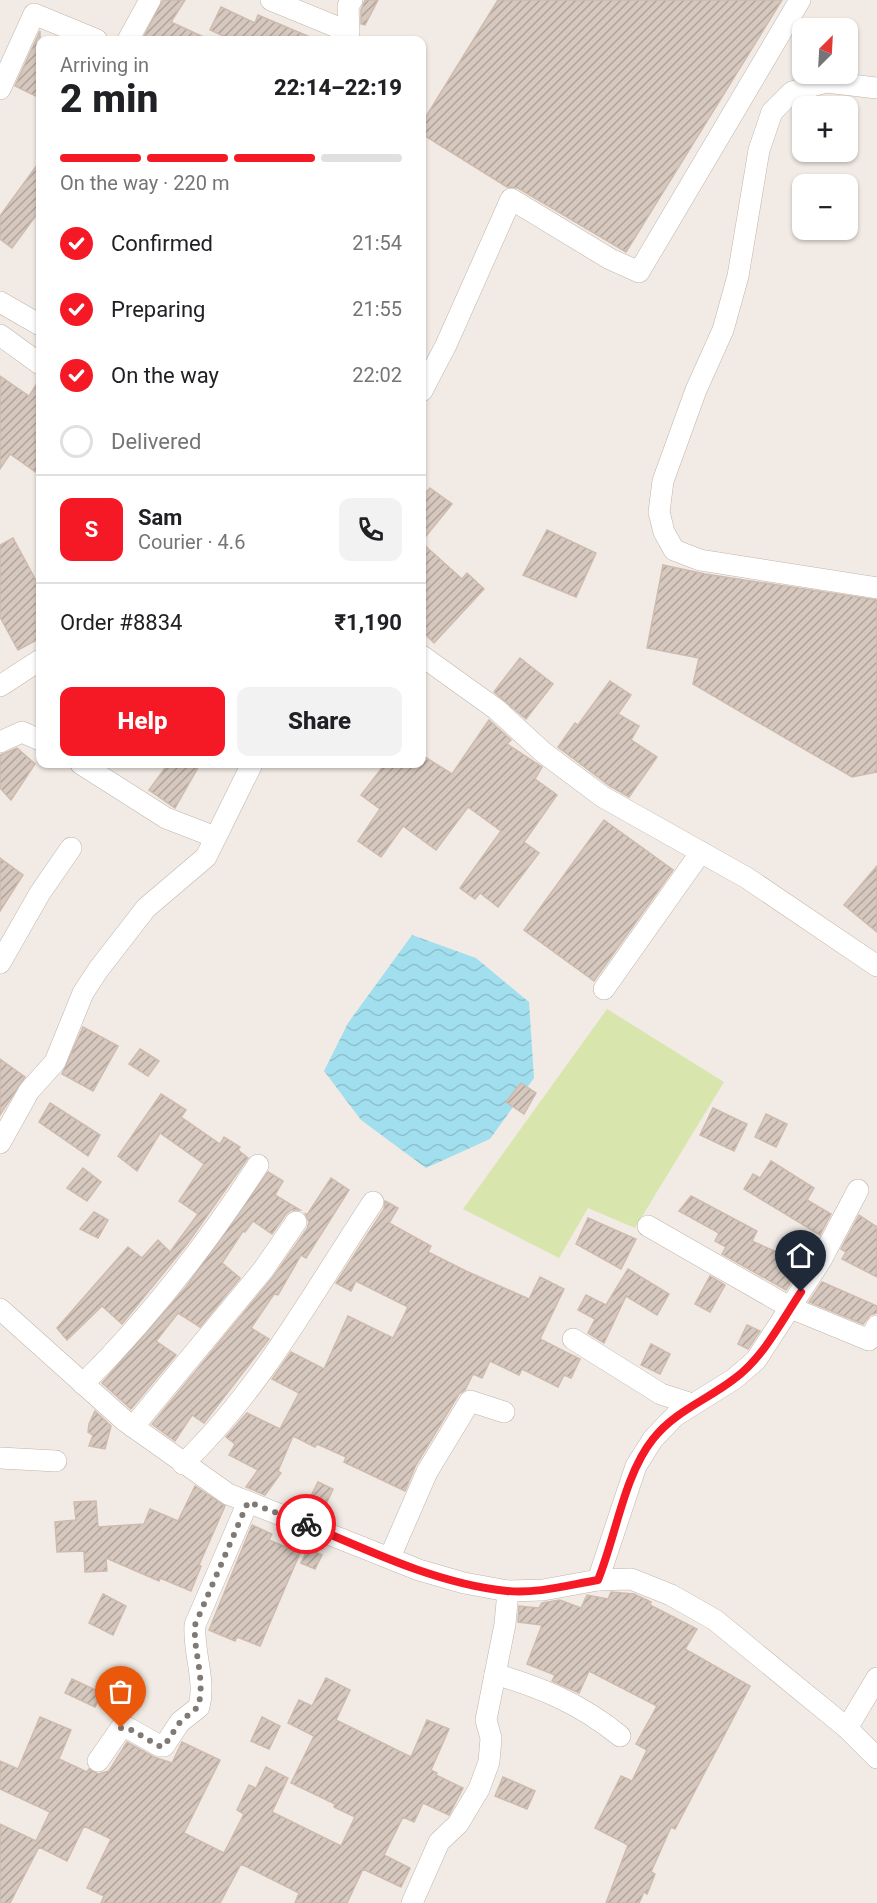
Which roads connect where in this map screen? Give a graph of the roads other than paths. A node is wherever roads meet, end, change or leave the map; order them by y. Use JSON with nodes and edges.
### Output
{"nodes":[{"id":1,"x":150,"y":0,"type":"edge"},
{"id":2,"x":271,"y":0,"type":"edge"},
{"id":3,"x":352,"y":0,"type":"edge"},
{"id":4,"x":800,"y":0,"type":"edge"},
{"id":5,"x":87,"y":36,"type":"edge"},
{"id":6,"x":131,"y":36,"type":"edge"},
{"id":7,"x":348,"y":36,"type":"edge"},
{"id":8,"x":877,"y":88,"type":"edge"},
{"id":9,"x":0,"y":89,"type":"edge"},
{"id":10,"x":0,"y":302,"type":"edge"},
{"id":11,"x":36,"y":323,"type":"edge"},
{"id":12,"x":0,"y":335,"type":"edge"},
{"id":13,"x":36,"y":361,"type":"edge"},
{"id":14,"x":426,"y":383,"type":"edge"},
{"id":15,"x":877,"y":588,"type":"edge"},
{"id":16,"x":426,"y":659,"type":"edge"},
{"id":17,"x":36,"y":663,"type":"edge"},
{"id":18,"x":0,"y":686,"type":"edge"},
{"id":19,"x":36,"y":738,"type":"edge"},
{"id":20,"x":0,"y":742,"type":"edge"},
{"id":21,"x":87,"y":768,"type":"edge"},
{"id":22,"x":250,"y":768,"type":"edge"},
{"id":23,"x":215,"y":837,"type":"junction"},
{"id":24,"x":71,"y":848,"type":"dead end"},
{"id":25,"x":701,"y":852,"type":"junction"},
{"id":26,"x":0,"y":963,"type":"edge"},
{"id":27,"x":877,"y":966,"type":"edge"},
{"id":28,"x":604,"y":989,"type":"dead end"},
{"id":29,"x":0,"y":1143,"type":"edge"},
{"id":30,"x":258,"y":1166,"type":"dead end"},
{"id":31,"x":858,"y":1190,"type":"dead end"},
{"id":32,"x":373,"y":1202,"type":"dead end"},
{"id":33,"x":296,"y":1222,"type":"dead end"},
{"id":34,"x":648,"y":1226,"type":"dead end"},
{"id":35,"x":790,"y":1308,"type":"junction"},
{"id":36,"x":0,"y":1310,"type":"edge"},
{"id":37,"x":877,"y":1326,"type":"edge"},
{"id":38,"x":573,"y":1339,"type":"dead end"},
{"id":39,"x":83,"y":1384,"type":"junction"},
{"id":40,"x":692,"y":1404,"type":"junction"},
{"id":41,"x":504,"y":1412,"type":"dead end"},
{"id":42,"x":133,"y":1427,"type":"junction"},
{"id":43,"x":0,"y":1458,"type":"edge"},
{"id":44,"x":56,"y":1461,"type":"dead end"},
{"id":45,"x":183,"y":1464,"type":"junction"},
{"id":46,"x":248,"y":1502,"type":"junction"},
{"id":47,"x":390,"y":1557,"type":"junction"},
{"id":48,"x":598,"y":1580,"type":"junction"},
{"id":49,"x":508,"y":1591,"type":"junction"},
{"id":50,"x":495,"y":1674,"type":"junction"},
{"id":51,"x":877,"y":1678,"type":"edge"},
{"id":52,"x":848,"y":1728,"type":"junction"},
{"id":53,"x":620,"y":1736,"type":"dead end"},
{"id":54,"x":877,"y":1758,"type":"edge"},
{"id":55,"x":98,"y":1761,"type":"dead end"},
{"id":56,"x":413,"y":1903,"type":"edge"}],
"edges":[{"from":1,"to":6,"type":"street"},
{"from":2,"to":7,"type":"street"},
{"from":3,"to":7,"type":"street"},
{"from":4,"to":14,"type":"street"},
{"from":5,"to":9,"type":"street"},
{"from":8,"to":15,"type":"street"},
{"from":10,"to":11,"type":"street"},
{"from":12,"to":13,"type":"street"},
{"from":16,"to":25,"type":"street"},
{"from":17,"to":18,"type":"street"},
{"from":19,"to":20,"type":"street"},
{"from":21,"to":23,"type":"street"},
{"from":22,"to":23,"type":"street"},
{"from":23,"to":29,"type":"street"},
{"from":24,"to":26,"type":"street"},
{"from":25,"to":27,"type":"street"},
{"from":25,"to":28,"type":"street"},
{"from":30,"to":39,"type":"street"},
{"from":31,"to":35,"type":"street"},
{"from":32,"to":45,"type":"street"},
{"from":33,"to":42,"type":"street"},
{"from":34,"to":35,"type":"street"},
{"from":35,"to":37,"type":"street"},
{"from":35,"to":40,"type":"street"},
{"from":36,"to":39,"type":"street"},
{"from":38,"to":40,"type":"street"},
{"from":39,"to":42,"type":"street"},
{"from":40,"to":48,"type":"street"},
{"from":41,"to":47,"type":"street"},
{"from":42,"to":45,"type":"street"},
{"from":43,"to":44,"type":"street"},
{"from":45,"to":46,"type":"street"},
{"from":46,"to":47,"type":"street"},
{"from":46,"to":55,"type":"street"},
{"from":47,"to":49,"type":"street"},
{"from":48,"to":49,"type":"street"},
{"from":48,"to":52,"type":"street"},
{"from":49,"to":50,"type":"street"},
{"from":50,"to":53,"type":"street"},
{"from":50,"to":56,"type":"street"},
{"from":51,"to":52,"type":"street"},
{"from":52,"to":54,"type":"street"}]}
